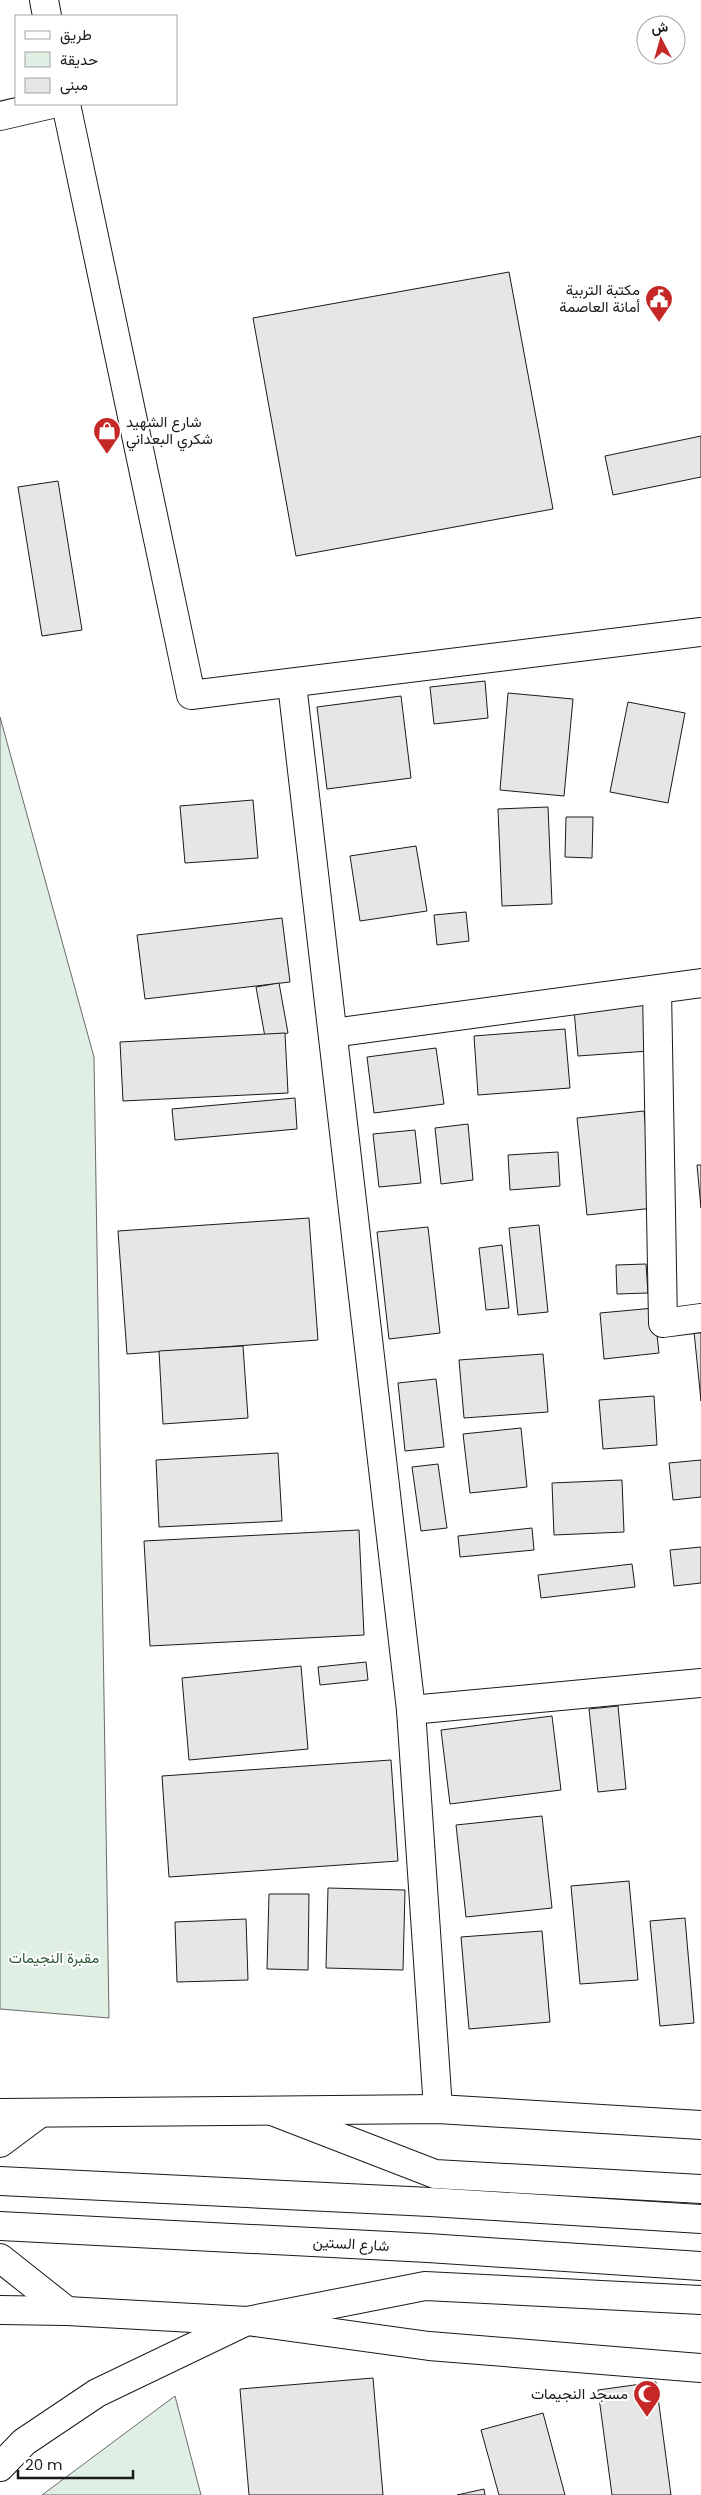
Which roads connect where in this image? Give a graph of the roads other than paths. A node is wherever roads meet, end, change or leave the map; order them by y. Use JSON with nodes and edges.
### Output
{"nodes":[{"id":1,"x":44,"y":0,"type":"edge"},
{"id":2,"x":47,"y":15,"type":"edge"},
{"id":3,"x":48,"y":105,"type":"edge"},
{"id":4,"x":66,"y":105,"type":"edge"},
{"id":5,"x":0,"y":116,"type":"edge"},
{"id":6,"x":701,"y":632,"type":"edge"},
{"id":7,"x":292,"y":684,"type":"junction"},
{"id":8,"x":701,"y":983,"type":"edge"},
{"id":9,"x":657,"y":990,"type":"junction"},
{"id":10,"x":333,"y":1033,"type":"junction"},
{"id":11,"x":701,"y":1318,"type":"edge"},
{"id":12,"x":701,"y":1683,"type":"edge"},
{"id":13,"x":411,"y":1710,"type":"junction"},
{"id":14,"x":438,"y":2109,"type":"junction"},
{"id":15,"x":272,"y":2110,"type":"junction"},
{"id":16,"x":0,"y":2113,"type":"edge"},
{"id":17,"x":39,"y":2114,"type":"junction"},
{"id":18,"x":701,"y":2125,"type":"edge"},
{"id":19,"x":0,"y":2143,"type":"edge"},
{"id":20,"x":0,"y":2181,"type":"edge"},
{"id":21,"x":701,"y":2189,"type":"edge"},
{"id":22,"x":701,"y":2219,"type":"edge"},
{"id":23,"x":0,"y":2226,"type":"edge"},
{"id":24,"x":0,"y":2258,"type":"edge"},
{"id":25,"x":701,"y":2266,"type":"edge"},
{"id":26,"x":701,"y":2300,"type":"edge"},
{"id":27,"x":0,"y":2310,"type":"edge"},
{"id":28,"x":67,"y":2310,"type":"junction"},
{"id":29,"x":247,"y":2320,"type":"junction"},
{"id":30,"x":701,"y":2368,"type":"edge"},
{"id":31,"x":0,"y":2467,"type":"edge"}],
"edges":[{"from":1,"to":2,"type":"main road"},
{"from":3,"to":5,"type":"main road"},
{"from":4,"to":7,"type":"main road"},
{"from":6,"to":7,"type":"main road"},
{"from":7,"to":10,"type":"main road"},
{"from":8,"to":9,"type":"main road"},
{"from":9,"to":10,"type":"main road"},
{"from":9,"to":11,"type":"main road"},
{"from":10,"to":13,"type":"main road"},
{"from":12,"to":13,"type":"main road"},
{"from":13,"to":14,"type":"main road"},
{"from":14,"to":15,"type":"main road"},
{"from":14,"to":18,"type":"main road"},
{"from":15,"to":17,"type":"main road"},
{"from":15,"to":21,"type":"main road"},
{"from":16,"to":17,"type":"main road"},
{"from":17,"to":19,"type":"main road"},
{"from":20,"to":22,"type":"main road"},
{"from":23,"to":25,"type":"main road","name":"شارع الستين"},
{"from":24,"to":28,"type":"main road"},
{"from":26,"to":29,"type":"main road"},
{"from":27,"to":28,"type":"main road"},
{"from":28,"to":29,"type":"main road"},
{"from":29,"to":30,"type":"main road"},
{"from":29,"to":31,"type":"main road"}]}
